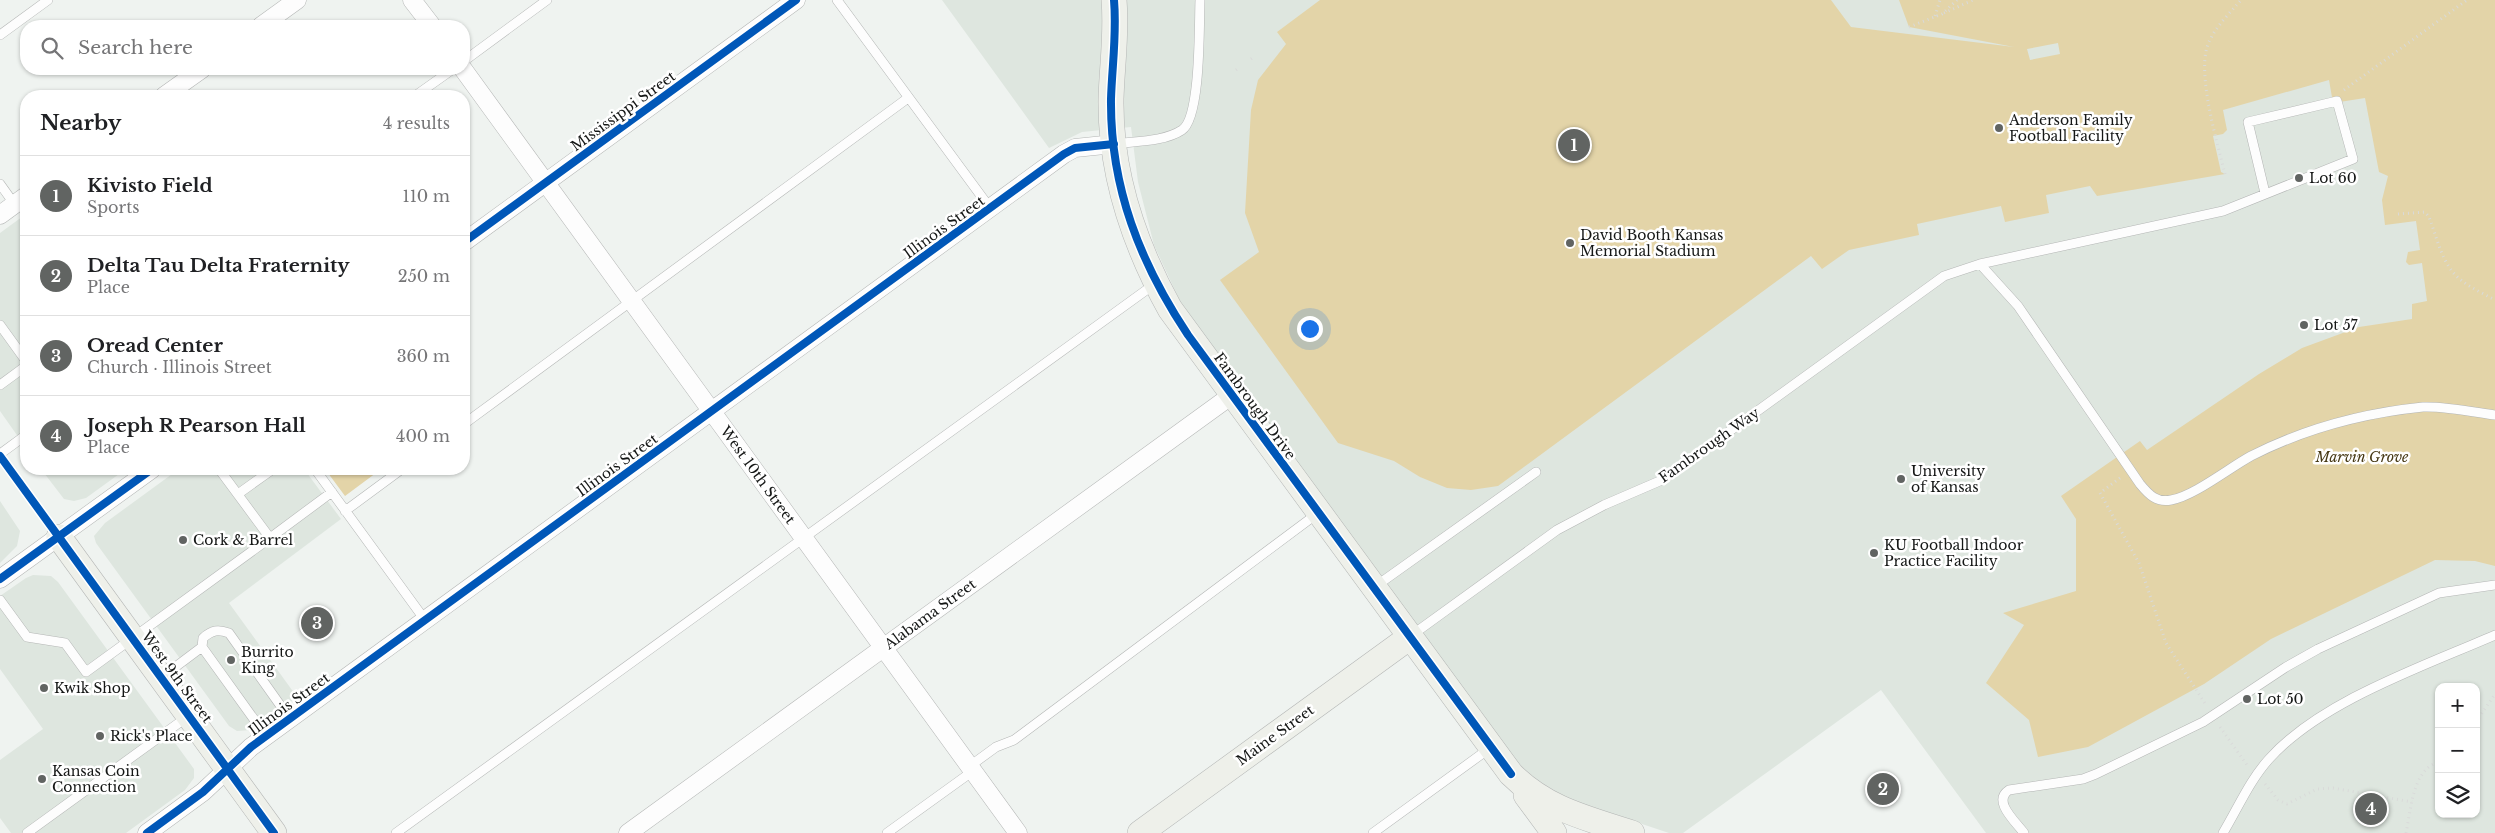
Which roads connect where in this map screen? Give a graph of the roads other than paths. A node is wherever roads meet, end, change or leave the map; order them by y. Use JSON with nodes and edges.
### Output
{"nodes":[{"id":1,"x":48,"y":0,"type":"edge"},
{"id":2,"x":297,"y":0,"type":"edge"},
{"id":3,"x":412,"y":0,"type":"edge"},
{"id":4,"x":547,"y":0,"type":"edge"},
{"id":5,"x":796,"y":0,"type":"edge"},
{"id":6,"x":837,"y":0,"type":"edge"},
{"id":7,"x":1114,"y":0,"type":"edge"},
{"id":8,"x":1200,"y":0,"type":"edge"},
{"id":9,"x":20,"y":20,"type":"edge"},
{"id":10,"x":21,"y":20,"type":"edge"},
{"id":11,"x":269,"y":20,"type":"edge"},
{"id":12,"x":427,"y":20,"type":"edge"},
{"id":13,"x":0,"y":35,"type":"edge"},
{"id":14,"x":470,"y":57,"type":"edge"},
{"id":15,"x":194,"y":75,"type":"edge"},
{"id":16,"x":445,"y":75,"type":"edge"},
{"id":17,"x":467,"y":75,"type":"edge"},
{"id":18,"x":172,"y":90,"type":"edge"},
{"id":19,"x":423,"y":90,"type":"edge"},
{"id":20,"x":908,"y":98,"type":"junction"},
{"id":21,"x":1114,"y":144,"type":"junction"},
{"id":22,"x":546,"y":183,"type":"junction"},
{"id":23,"x":0,"y":184,"type":"edge"},
{"id":24,"x":2265,"y":193,"type":"junction"},
{"id":25,"x":20,"y":199,"type":"edge"},
{"id":26,"x":20,"y":201,"type":"edge"},
{"id":27,"x":990,"y":208,"type":"junction"},
{"id":28,"x":0,"y":215,"type":"edge"},
{"id":29,"x":470,"y":238,"type":"edge"},
{"id":30,"x":1980,"y":264,"type":"junction"},
{"id":31,"x":1156,"y":283,"type":"junction"},
{"id":32,"x":632,"y":301,"type":"junction"},
{"id":33,"x":0,"y":324,"type":"edge"},
{"id":34,"x":20,"y":352,"type":"edge"},
{"id":35,"x":20,"y":370,"type":"edge"},
{"id":36,"x":0,"y":385,"type":"edge"},
{"id":37,"x":1232,"y":395,"type":"junction"},
{"id":38,"x":712,"y":411,"type":"junction"},
{"id":39,"x":2495,"y":415,"type":"edge"},
{"id":40,"x":470,"y":420,"type":"edge"},
{"id":41,"x":20,"y":439,"type":"edge"},
{"id":42,"x":0,"y":454,"type":"edge"},
{"id":43,"x":1536,"y":472,"type":"dead end"},
{"id":44,"x":144,"y":475,"type":"edge"},
{"id":45,"x":224,"y":475,"type":"edge"},
{"id":46,"x":265,"y":475,"type":"edge"},
{"id":47,"x":319,"y":475,"type":"edge"},
{"id":48,"x":394,"y":475,"type":"edge"},
{"id":49,"x":332,"y":492,"type":"junction"},
{"id":50,"x":238,"y":494,"type":"junction"},
{"id":51,"x":345,"y":510,"type":"junction"},
{"id":52,"x":1318,"y":513,"type":"junction"},
{"id":53,"x":59,"y":537,"type":"junction"},
{"id":54,"x":804,"y":537,"type":"junction"},
{"id":55,"x":270,"y":538,"type":"junction"},
{"id":56,"x":0,"y":579,"type":"edge"},
{"id":57,"x":2495,"y":585,"type":"edge"},
{"id":58,"x":1373,"y":587,"type":"junction"},
{"id":59,"x":0,"y":600,"type":"edge"},
{"id":60,"x":425,"y":620,"type":"junction"},
{"id":61,"x":2495,"y":635,"type":"edge"},
{"id":62,"x":1410,"y":636,"type":"junction"},
{"id":63,"x":133,"y":638,"type":"junction"},
{"id":64,"x":202,"y":647,"type":"junction"},
{"id":65,"x":884,"y":647,"type":"junction"},
{"id":66,"x":161,"y":677,"type":"junction"},
{"id":67,"x":189,"y":715,"type":"junction"},
{"id":68,"x":290,"y":719,"type":"junction"},
{"id":69,"x":266,"y":736,"type":"junction"},
{"id":70,"x":1491,"y":747,"type":"junction"},
{"id":71,"x":971,"y":768,"type":"junction"},
{"id":72,"x":228,"y":769,"type":"junction"},
{"id":73,"x":1510,"y":774,"type":"junction"},
{"id":74,"x":27,"y":833,"type":"edge"},
{"id":75,"x":147,"y":833,"type":"edge"},
{"id":76,"x":274,"y":833,"type":"edge"},
{"id":77,"x":396,"y":833,"type":"edge"},
{"id":78,"x":628,"y":833,"type":"edge"},
{"id":79,"x":887,"y":833,"type":"edge"},
{"id":80,"x":1018,"y":833,"type":"edge"},
{"id":81,"x":1140,"y":833,"type":"edge"},
{"id":82,"x":1373,"y":833,"type":"edge"},
{"id":83,"x":1554,"y":833,"type":"edge"},
{"id":84,"x":1632,"y":833,"type":"edge"},
{"id":85,"x":2024,"y":833,"type":"edge"},
{"id":86,"x":2224,"y":833,"type":"edge"}],
"edges":[{"from":1,"to":10,"type":"lane"},
{"from":2,"to":11,"type":"street"},
{"from":3,"to":12,"type":"street"},
{"from":4,"to":14,"type":"lane"},
{"from":5,"to":22,"type":"street","name":"Mississippi Street"},
{"from":6,"to":20,"type":"lane"},
{"from":7,"to":21,"type":"street","name":"Fambrough Drive"},
{"from":8,"to":21,"type":"lane"},
{"from":9,"to":13,"type":"lane"},
{"from":15,"to":18,"type":"street"},
{"from":16,"to":19,"type":"lane"},
{"from":17,"to":22,"type":"street","name":"West 10th Street"},
{"from":20,"to":27,"type":"lane"},
{"from":20,"to":32,"type":"lane"},
{"from":21,"to":27,"type":"street","name":"Illinois Street"},
{"from":21,"to":31,"type":"street","name":"Fambrough Drive"},
{"from":22,"to":29,"type":"street","name":"Mississippi Street"},
{"from":22,"to":32,"type":"street","name":"West 10th Street"},
{"from":23,"to":25,"type":"lane"},
{"from":24,"to":24,"type":"lane","name":"Fambrough Way"},
{"from":24,"to":30,"type":"lane","name":"Fambrough Way"},
{"from":26,"to":28,"type":"street"},
{"from":27,"to":38,"type":"street","name":"Illinois Street"},
{"from":30,"to":39,"type":"lane"},
{"from":30,"to":62,"type":"lane","name":"Fambrough Way"},
{"from":31,"to":37,"type":"street","name":"Fambrough Drive"},
{"from":31,"to":54,"type":"lane"},
{"from":32,"to":38,"type":"street","name":"West 10th Street"},
{"from":32,"to":40,"type":"lane"},
{"from":33,"to":34,"type":"lane"},
{"from":35,"to":36,"type":"lane"},
{"from":37,"to":52,"type":"street","name":"Fambrough Drive"},
{"from":37,"to":65,"type":"street","name":"Alabama Street"},
{"from":38,"to":54,"type":"street","name":"West 10th Street"},
{"from":38,"to":60,"type":"street","name":"Illinois Street"},
{"from":41,"to":42,"type":"lane"},
{"from":43,"to":58,"type":"lane"},
{"from":44,"to":53,"type":"street"},
{"from":45,"to":50,"type":"lane"},
{"from":46,"to":50,"type":"lane"},
{"from":47,"to":49,"type":"lane"},
{"from":48,"to":51,"type":"lane"},
{"from":49,"to":51,"type":"lane"},
{"from":49,"to":55,"type":"lane"},
{"from":50,"to":55,"type":"lane"},
{"from":51,"to":60,"type":"lane"},
{"from":52,"to":58,"type":"street","name":"Fambrough Drive"},
{"from":52,"to":71,"type":"lane"},
{"from":53,"to":56,"type":"street"},
{"from":53,"to":63,"type":"street","name":"West 9th Street"},
{"from":54,"to":65,"type":"street","name":"West 10th Street"},
{"from":54,"to":77,"type":"lane"},
{"from":55,"to":63,"type":"lane"},
{"from":57,"to":85,"type":"lane"},
{"from":58,"to":62,"type":"street","name":"Fambrough Drive"},
{"from":59,"to":63,"type":"lane"},
{"from":60,"to":68,"type":"street","name":"Illinois Street"},
{"from":61,"to":86,"type":"lane"},
{"from":62,"to":70,"type":"street","name":"Fambrough Drive"},
{"from":62,"to":81,"type":"street","name":"Maine Street"},
{"from":63,"to":66,"type":"street","name":"West 9th Street"},
{"from":64,"to":66,"type":"lane"},
{"from":64,"to":68,"type":"lane"},
{"from":64,"to":69,"type":"lane"},
{"from":65,"to":71,"type":"street","name":"West 10th Street"},
{"from":65,"to":78,"type":"street","name":"Alabama Street"},
{"from":66,"to":67,"type":"street","name":"West 9th Street"},
{"from":67,"to":72,"type":"street","name":"West 9th Street"},
{"from":67,"to":74,"type":"lane"},
{"from":68,"to":69,"type":"street","name":"Illinois Street"},
{"from":69,"to":72,"type":"street","name":"Illinois Street"},
{"from":70,"to":73,"type":"street","name":"Fambrough Drive"},
{"from":70,"to":82,"type":"lane"},
{"from":71,"to":79,"type":"lane"},
{"from":71,"to":80,"type":"street","name":"West 10th Street"},
{"from":72,"to":75,"type":"street","name":"Illinois Street"},
{"from":72,"to":76,"type":"street","name":"West 9th Street"},
{"from":73,"to":83,"type":"street"},
{"from":73,"to":84,"type":"street","name":"Fambrough Drive"}]}
